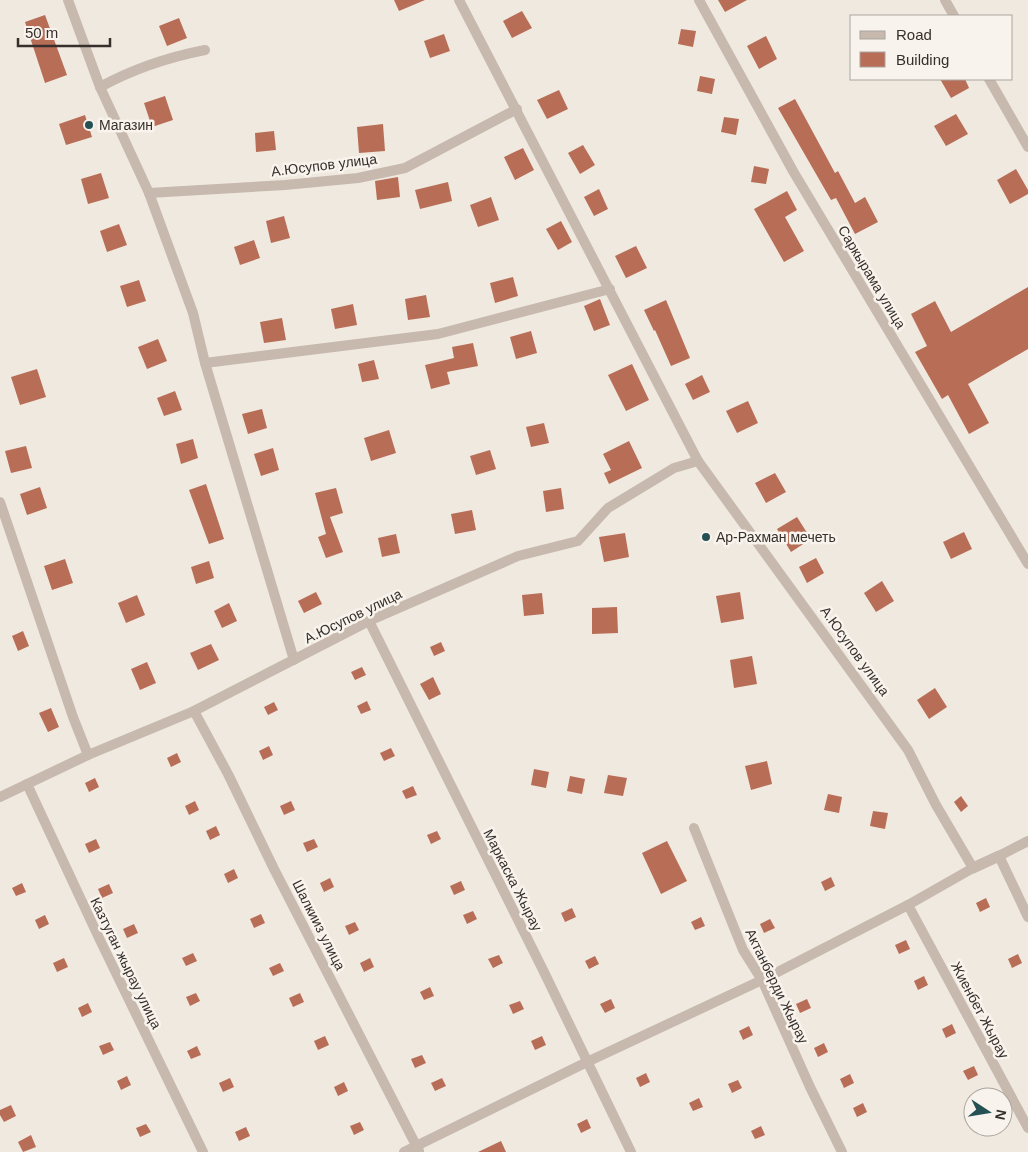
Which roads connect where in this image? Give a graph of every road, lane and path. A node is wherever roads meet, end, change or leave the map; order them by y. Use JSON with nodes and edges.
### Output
{"nodes":[{"id":1,"x":68,"y":0,"type":"edge"},
{"id":2,"x":459,"y":0,"type":"edge"},
{"id":3,"x":699,"y":0,"type":"edge"},
{"id":4,"x":945,"y":0,"type":"edge"},
{"id":5,"x":953,"y":15,"type":"edge"},
{"id":6,"x":205,"y":50,"type":"dead end"},
{"id":7,"x":990,"y":80,"type":"edge"},
{"id":8,"x":100,"y":87,"type":"junction"},
{"id":9,"x":517,"y":109,"type":"junction"},
{"id":10,"x":1028,"y":148,"type":"edge"},
{"id":11,"x":150,"y":193,"type":"junction"},
{"id":12,"x":610,"y":289,"type":"junction"},
{"id":13,"x":205,"y":363,"type":"junction"},
{"id":14,"x":698,"y":461,"type":"junction"},
{"id":15,"x":0,"y":502,"type":"edge"},
{"id":16,"x":1028,"y":564,"type":"edge"},
{"id":17,"x":370,"y":621,"type":"junction"},
{"id":18,"x":294,"y":660,"type":"junction"},
{"id":19,"x":194,"y":711,"type":"junction"},
{"id":20,"x":88,"y":756,"type":"junction"},
{"id":21,"x":27,"y":784,"type":"junction"},
{"id":22,"x":0,"y":797,"type":"edge"},
{"id":23,"x":694,"y":828,"type":"dead end"},
{"id":24,"x":1028,"y":841,"type":"edge"},
{"id":25,"x":998,"y":856,"type":"junction"},
{"id":26,"x":973,"y":868,"type":"junction"},
{"id":27,"x":908,"y":905,"type":"junction"},
{"id":28,"x":1028,"y":918,"type":"edge"},
{"id":29,"x":762,"y":980,"type":"junction"},
{"id":30,"x":587,"y":1062,"type":"junction"},
{"id":31,"x":1028,"y":1128,"type":"edge"},
{"id":32,"x":418,"y":1149,"type":"edge"},
{"id":33,"x":203,"y":1152,"type":"edge"},
{"id":34,"x":404,"y":1152,"type":"edge"},
{"id":35,"x":631,"y":1152,"type":"edge"},
{"id":36,"x":842,"y":1152,"type":"edge"}],
"edges":[{"from":1,"to":8,"type":"street","name":"А.Юсупов улица"},
{"from":2,"to":9,"type":"street","name":"А.Юсупов улица"},
{"from":3,"to":16,"type":"street","name":"Саркырама улица"},
{"from":4,"to":5,"type":"street"},
{"from":6,"to":8,"type":"street"},
{"from":7,"to":10,"type":"street"},
{"from":8,"to":11,"type":"street","name":"А.Юсупов улица"},
{"from":9,"to":11,"type":"street","name":"А.Юсупов улица"},
{"from":9,"to":12,"type":"street","name":"А.Юсупов улица"},
{"from":11,"to":13,"type":"street","name":"А.Юсупов улица"},
{"from":12,"to":13,"type":"street"},
{"from":12,"to":14,"type":"street","name":"А.Юсупов улица"},
{"from":13,"to":18,"type":"street","name":"А.Юсупов улица"},
{"from":14,"to":17,"type":"street","name":"А.Юсупов улица"},
{"from":14,"to":26,"type":"street","name":"А.Юсупов улица"},
{"from":15,"to":20,"type":"street"},
{"from":17,"to":18,"type":"street","name":"А.Юсупов улица"},
{"from":17,"to":30,"type":"street","name":"Маркаска Жырау"},
{"from":18,"to":19,"type":"street"},
{"from":19,"to":20,"type":"street"},
{"from":19,"to":32,"type":"street","name":"Шалкииз улица"},
{"from":20,"to":21,"type":"street"},
{"from":21,"to":22,"type":"street"},
{"from":21,"to":33,"type":"street","name":"Казтуган жырау улица"},
{"from":23,"to":29,"type":"street","name":"Актанберди Жырау"},
{"from":24,"to":25,"type":"street"},
{"from":25,"to":26,"type":"street"},
{"from":25,"to":28,"type":"street"},
{"from":26,"to":27,"type":"street"},
{"from":27,"to":29,"type":"street"},
{"from":27,"to":31,"type":"street","name":"Жиенбет Жырау"},
{"from":29,"to":30,"type":"street"},
{"from":29,"to":36,"type":"street","name":"Актанберди Жырау"},
{"from":30,"to":32,"type":"street"},
{"from":30,"to":35,"type":"street","name":"Маркаска Жырау"},
{"from":32,"to":34,"type":"street"}]}
